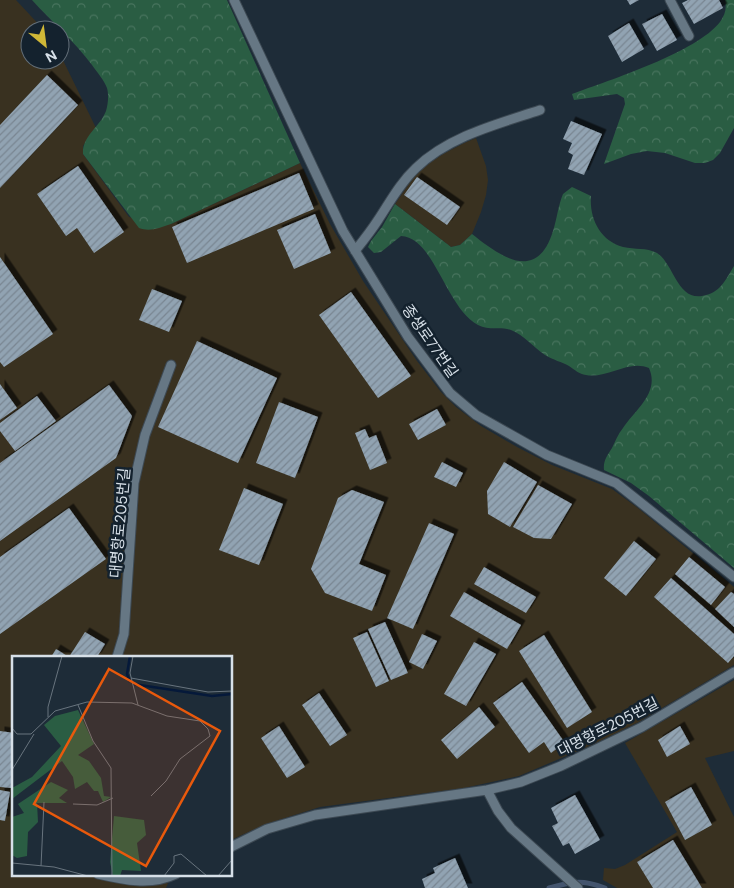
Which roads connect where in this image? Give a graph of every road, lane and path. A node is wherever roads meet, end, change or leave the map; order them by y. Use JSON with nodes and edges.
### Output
{"nodes":[{"id":1,"x":234,"y":0,"type":"edge"},
{"id":2,"x":670,"y":0,"type":"edge"},
{"id":3,"x":689,"y":36,"type":"dead end"},
{"id":4,"x":540,"y":110,"type":"dead end"},
{"id":5,"x":355,"y":251,"type":"junction"},
{"id":6,"x":171,"y":365,"type":"dead end"},
{"id":7,"x":734,"y":577,"type":"edge"},
{"id":8,"x":117,"y":656,"type":"edge"},
{"id":9,"x":734,"y":672,"type":"edge"},
{"id":10,"x":487,"y":790,"type":"junction"},
{"id":11,"x":232,"y":847,"type":"edge"},
{"id":12,"x":106,"y":876,"type":"edge"},
{"id":13,"x":172,"y":876,"type":"edge"},
{"id":14,"x":578,"y":888,"type":"edge"}],
"edges":[{"from":1,"to":5,"type":"lane","name":"종생로77번길"},
{"from":2,"to":3,"type":"lane"},
{"from":4,"to":5,"type":"lane"},
{"from":5,"to":7,"type":"lane","name":"종생로77번길"},
{"from":6,"to":8,"type":"lane","name":"대명항로205번길"},
{"from":9,"to":10,"type":"lane","name":"대명항로205번길"},
{"from":10,"to":11,"type":"lane","name":"대명항로205번길"},
{"from":10,"to":14,"type":"lane"},
{"from":12,"to":13,"type":"lane"}]}
